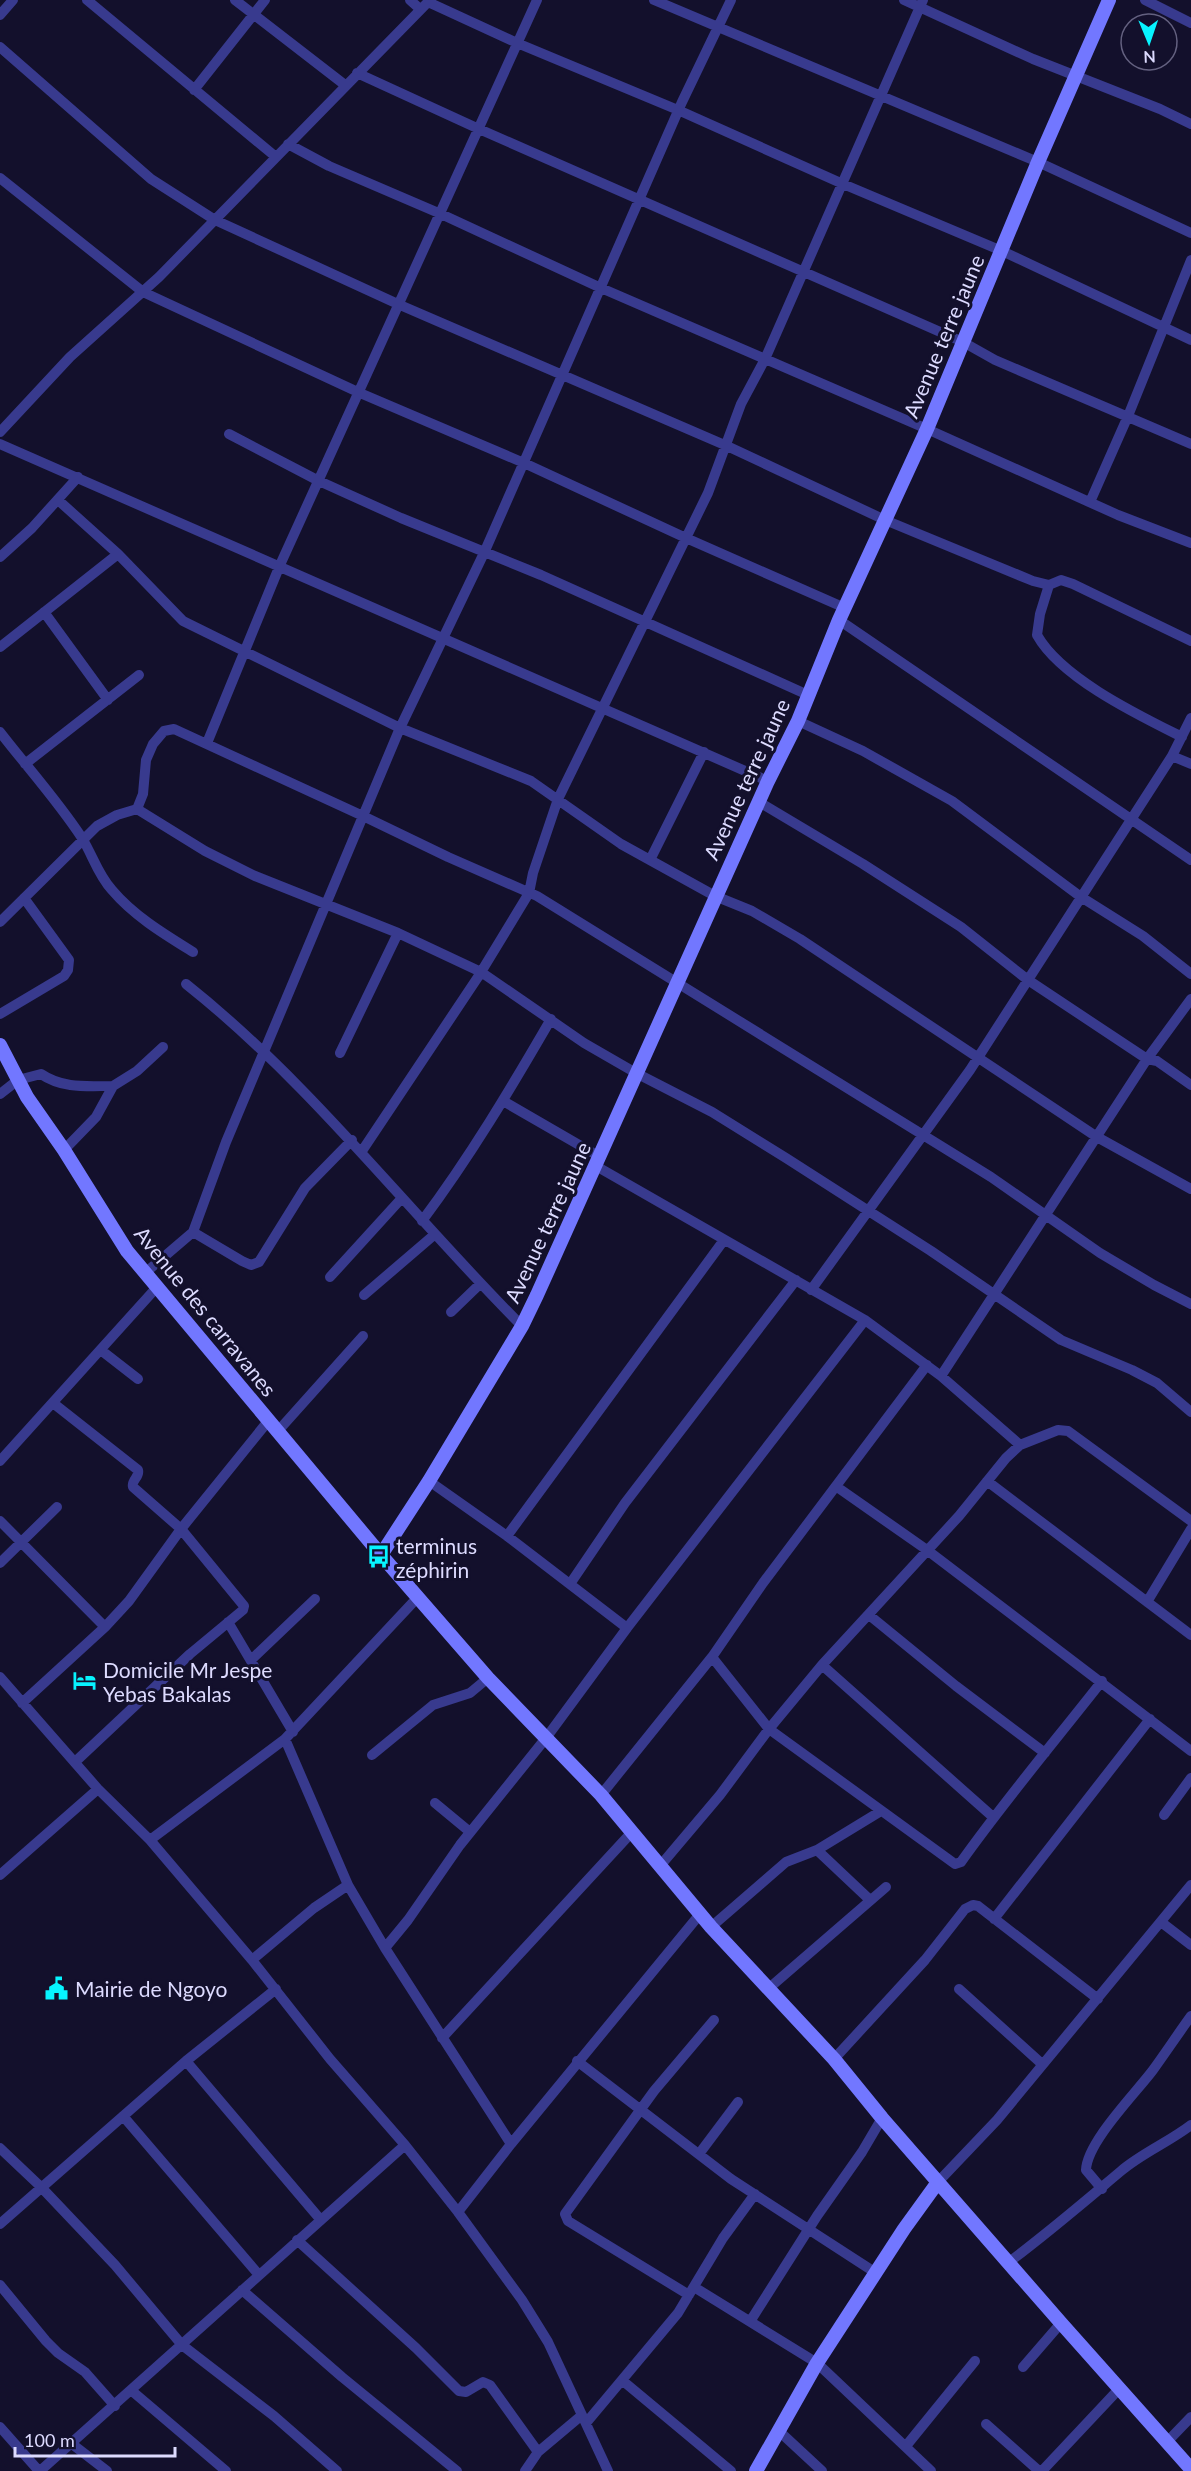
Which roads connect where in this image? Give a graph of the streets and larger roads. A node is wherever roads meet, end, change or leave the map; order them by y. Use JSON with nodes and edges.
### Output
{"nodes":[{"id":1,"x":13,"y":0,"type":"edge"},
{"id":2,"x":87,"y":0,"type":"edge"},
{"id":3,"x":236,"y":0,"type":"edge"},
{"id":4,"x":265,"y":0,"type":"edge"},
{"id":5,"x":410,"y":0,"type":"edge"},
{"id":6,"x":537,"y":0,"type":"edge"},
{"id":7,"x":654,"y":0,"type":"edge"},
{"id":8,"x":731,"y":0,"type":"edge"},
{"id":9,"x":904,"y":0,"type":"edge"},
{"id":10,"x":1109,"y":0,"type":"edge"},
{"id":11,"x":1145,"y":0,"type":"edge"},
{"id":12,"x":921,"y":3,"type":"edge"},
{"id":13,"x":426,"y":4,"type":"edge"},
{"id":14,"x":253,"y":14,"type":"junction"},
{"id":15,"x":0,"y":15,"type":"edge"},
{"id":16,"x":1191,"y":22,"type":"edge"},
{"id":17,"x":718,"y":27,"type":"junction"},
{"id":18,"x":518,"y":43,"type":"junction"},
{"id":19,"x":0,"y":47,"type":"edge"},
{"id":20,"x":357,"y":73,"type":"junction"},
{"id":21,"x":1077,"y":76,"type":"junction"},
{"id":22,"x":345,"y":85,"type":"junction"},
{"id":23,"x":194,"y":90,"type":"junction"},
{"id":24,"x":881,"y":96,"type":"junction"},
{"id":25,"x":678,"y":110,"type":"junction"},
{"id":26,"x":1191,"y":124,"type":"edge"},
{"id":27,"x":479,"y":129,"type":"junction"},
{"id":28,"x":288,"y":144,"type":"junction"},
{"id":29,"x":276,"y":157,"type":"junction"},
{"id":30,"x":1038,"y":162,"type":"junction"},
{"id":31,"x":0,"y":178,"type":"edge"},
{"id":32,"x":843,"y":184,"type":"junction"},
{"id":33,"x":640,"y":199,"type":"junction"},
{"id":34,"x":441,"y":214,"type":"junction"},
{"id":35,"x":215,"y":220,"type":"junction"},
{"id":36,"x":1191,"y":233,"type":"edge"},
{"id":37,"x":1002,"y":251,"type":"junction"},
{"id":38,"x":1191,"y":260,"type":"edge"},
{"id":39,"x":803,"y":272,"type":"junction"},
{"id":40,"x":601,"y":288,"type":"junction"},
{"id":41,"x":143,"y":292,"type":"junction"},
{"id":42,"x":400,"y":305,"type":"junction"},
{"id":43,"x":1163,"y":328,"type":"junction"},
{"id":44,"x":1191,"y":340,"type":"edge"},
{"id":45,"x":963,"y":342,"type":"junction"},
{"id":46,"x":765,"y":359,"type":"junction"},
{"id":47,"x":563,"y":375,"type":"junction"},
{"id":48,"x":360,"y":393,"type":"junction"},
{"id":49,"x":1128,"y":416,"type":"junction"},
{"id":50,"x":927,"y":429,"type":"junction"},
{"id":51,"x":0,"y":432,"type":"edge"},
{"id":52,"x":229,"y":434,"type":"dead end"},
{"id":53,"x":0,"y":444,"type":"edge"},
{"id":54,"x":1191,"y":444,"type":"edge"},
{"id":55,"x":727,"y":446,"type":"junction"},
{"id":56,"x":524,"y":463,"type":"junction"},
{"id":57,"x":78,"y":477,"type":"junction"},
{"id":58,"x":319,"y":482,"type":"junction"},
{"id":59,"x":58,"y":500,"type":"junction"},
{"id":60,"x":1090,"y":502,"type":"junction"},
{"id":61,"x":885,"y":520,"type":"junction"},
{"id":62,"x":686,"y":538,"type":"junction"},
{"id":63,"x":1191,"y":543,"type":"edge"},
{"id":64,"x":484,"y":553,"type":"junction"},
{"id":65,"x":118,"y":555,"type":"junction"},
{"id":66,"x":0,"y":557,"type":"edge"},
{"id":67,"x":280,"y":565,"type":"junction"},
{"id":68,"x":1049,"y":585,"type":"junction"},
{"id":69,"x":44,"y":612,"type":"junction"},
{"id":70,"x":842,"y":614,"type":"junction"},
{"id":71,"x":645,"y":623,"type":"junction"},
{"id":72,"x":444,"y":639,"type":"junction"},
{"id":73,"x":1191,"y":641,"type":"edge"},
{"id":74,"x":0,"y":647,"type":"edge"},
{"id":75,"x":243,"y":652,"type":"junction"},
{"id":76,"x":139,"y":675,"type":"dead end"},
{"id":77,"x":808,"y":695,"type":"junction"},
{"id":78,"x":108,"y":700,"type":"junction"},
{"id":79,"x":603,"y":707,"type":"junction"},
{"id":80,"x":1191,"y":718,"type":"edge"},
{"id":81,"x":798,"y":721,"type":"junction"},
{"id":82,"x":400,"y":728,"type":"junction"},
{"id":83,"x":0,"y":732,"type":"edge"},
{"id":84,"x":1182,"y":737,"type":"junction"},
{"id":85,"x":207,"y":743,"type":"junction"},
{"id":86,"x":704,"y":752,"type":"junction"},
{"id":87,"x":1172,"y":756,"type":"junction"},
{"id":88,"x":25,"y":764,"type":"junction"},
{"id":89,"x":1191,"y":764,"type":"edge"},
{"id":90,"x":768,"y":781,"type":"junction"},
{"id":91,"x":558,"y":799,"type":"junction"},
{"id":92,"x":759,"y":802,"type":"junction"},
{"id":93,"x":137,"y":809,"type":"junction"},
{"id":94,"x":363,"y":816,"type":"junction"},
{"id":95,"x":1130,"y":820,"type":"junction"},
{"id":96,"x":82,"y":839,"type":"junction"},
{"id":97,"x":650,"y":860,"type":"junction"},
{"id":98,"x":1191,"y":860,"type":"edge"},
{"id":99,"x":530,"y":893,"type":"junction"},
{"id":100,"x":715,"y":896,"type":"junction"},
{"id":101,"x":1081,"y":897,"type":"junction"},
{"id":102,"x":24,"y":898,"type":"junction"},
{"id":103,"x":326,"y":903,"type":"junction"},
{"id":104,"x":0,"y":922,"type":"edge"},
{"id":105,"x":398,"y":933,"type":"junction"},
{"id":106,"x":193,"y":952,"type":"dead end"},
{"id":107,"x":481,"y":972,"type":"junction"},
{"id":108,"x":1191,"y":975,"type":"edge"},
{"id":109,"x":1028,"y":980,"type":"junction"},
{"id":110,"x":678,"y":983,"type":"junction"},
{"id":111,"x":186,"y":984,"type":"dead end"},
{"id":112,"x":1191,"y":999,"type":"edge"},
{"id":113,"x":0,"y":1014,"type":"edge"},
{"id":114,"x":551,"y":1019,"type":"junction"},
{"id":115,"x":0,"y":1045,"type":"edge"},
{"id":116,"x":163,"y":1047,"type":"dead end"},
{"id":117,"x":264,"y":1053,"type":"junction"},
{"id":118,"x":340,"y":1053,"type":"dead end"},
{"id":119,"x":978,"y":1057,"type":"junction"},
{"id":120,"x":1146,"y":1059,"type":"junction"},
{"id":121,"x":636,"y":1074,"type":"junction"},
{"id":122,"x":18,"y":1080,"type":"junction"},
{"id":123,"x":1191,"y":1085,"type":"edge"},
{"id":124,"x":113,"y":1086,"type":"junction"},
{"id":125,"x":0,"y":1094,"type":"edge"},
{"id":126,"x":503,"y":1101,"type":"junction"},
{"id":127,"x":923,"y":1137,"type":"junction"},
{"id":128,"x":1097,"y":1137,"type":"junction"},
{"id":129,"x":352,"y":1140,"type":"junction"},
{"id":130,"x":64,"y":1150,"type":"junction"},
{"id":131,"x":362,"y":1151,"type":"junction"},
{"id":132,"x":598,"y":1162,"type":"junction"},
{"id":133,"x":1191,"y":1189,"type":"edge"},
{"id":134,"x":401,"y":1199,"type":"junction"},
{"id":135,"x":868,"y":1212,"type":"junction"},
{"id":136,"x":1046,"y":1215,"type":"junction"},
{"id":137,"x":422,"y":1221,"type":"junction"},
{"id":138,"x":193,"y":1232,"type":"junction"},
{"id":139,"x":434,"y":1235,"type":"junction"},
{"id":140,"x":724,"y":1240,"type":"junction"},
{"id":141,"x":145,"y":1273,"type":"junction"},
{"id":142,"x":330,"y":1277,"type":"dead end"},
{"id":143,"x":796,"y":1280,"type":"junction"},
{"id":144,"x":480,"y":1284,"type":"junction"},
{"id":145,"x":157,"y":1287,"type":"junction"},
{"id":146,"x":811,"y":1290,"type":"junction"},
{"id":147,"x":994,"y":1293,"type":"junction"},
{"id":148,"x":364,"y":1295,"type":"dead end"},
{"id":149,"x":1191,"y":1304,"type":"edge"},
{"id":150,"x":452,"y":1312,"type":"dead end"},
{"id":151,"x":865,"y":1320,"type":"junction"},
{"id":152,"x":522,"y":1326,"type":"junction"},
{"id":153,"x":363,"y":1336,"type":"dead end"},
{"id":154,"x":102,"y":1351,"type":"junction"},
{"id":155,"x":927,"y":1365,"type":"junction"},
{"id":156,"x":941,"y":1376,"type":"junction"},
{"id":157,"x":138,"y":1379,"type":"dead end"},
{"id":158,"x":53,"y":1403,"type":"junction"},
{"id":159,"x":1191,"y":1412,"type":"edge"},
{"id":160,"x":274,"y":1425,"type":"junction"},
{"id":161,"x":1020,"y":1445,"type":"junction"},
{"id":162,"x":0,"y":1461,"type":"edge"},
{"id":163,"x":429,"y":1481,"type":"junction"},
{"id":164,"x":987,"y":1481,"type":"junction"},
{"id":165,"x":837,"y":1487,"type":"junction"},
{"id":166,"x":57,"y":1507,"type":"dead end"},
{"id":167,"x":0,"y":1521,"type":"edge"},
{"id":168,"x":1191,"y":1521,"type":"edge"},
{"id":169,"x":181,"y":1529,"type":"junction"},
{"id":170,"x":1191,"y":1529,"type":"edge"},
{"id":171,"x":507,"y":1536,"type":"junction"},
{"id":172,"x":21,"y":1542,"type":"junction"},
{"id":173,"x":927,"y":1550,"type":"junction"},
{"id":174,"x":381,"y":1555,"type":"junction"},
{"id":175,"x":0,"y":1563,"type":"edge"},
{"id":176,"x":570,"y":1584,"type":"junction"},
{"id":177,"x":418,"y":1597,"type":"junction"},
{"id":178,"x":315,"y":1599,"type":"dead end"},
{"id":179,"x":1147,"y":1602,"type":"junction"},
{"id":180,"x":869,"y":1615,"type":"junction"},
{"id":181,"x":228,"y":1622,"type":"junction"},
{"id":182,"x":105,"y":1627,"type":"junction"},
{"id":183,"x":627,"y":1628,"type":"junction"},
{"id":184,"x":1191,"y":1635,"type":"edge"},
{"id":185,"x":712,"y":1657,"type":"junction"},
{"id":186,"x":251,"y":1660,"type":"junction"},
{"id":187,"x":822,"y":1665,"type":"junction"},
{"id":188,"x":0,"y":1677,"type":"edge"},
{"id":189,"x":488,"y":1678,"type":"junction"},
{"id":190,"x":1102,"y":1681,"type":"junction"},
{"id":191,"x":22,"y":1703,"type":"junction"},
{"id":192,"x":1150,"y":1719,"type":"junction"},
{"id":193,"x":769,"y":1729,"type":"junction"},
{"id":194,"x":289,"y":1735,"type":"junction"},
{"id":195,"x":546,"y":1738,"type":"junction"},
{"id":196,"x":1191,"y":1751,"type":"edge"},
{"id":197,"x":1045,"y":1754,"type":"junction"},
{"id":198,"x":372,"y":1755,"type":"dead end"},
{"id":199,"x":75,"y":1762,"type":"junction"},
{"id":200,"x":1191,"y":1778,"type":"edge"},
{"id":201,"x":98,"y":1789,"type":"junction"},
{"id":202,"x":601,"y":1795,"type":"junction"},
{"id":203,"x":435,"y":1803,"type":"dead end"},
{"id":204,"x":881,"y":1811,"type":"junction"},
{"id":205,"x":1164,"y":1815,"type":"dead end"},
{"id":206,"x":993,"y":1817,"type":"junction"},
{"id":207,"x":470,"y":1832,"type":"junction"},
{"id":208,"x":632,"y":1832,"type":"junction"},
{"id":209,"x":150,"y":1840,"type":"junction"},
{"id":210,"x":817,"y":1850,"type":"junction"},
{"id":211,"x":660,"y":1866,"type":"junction"},
{"id":212,"x":0,"y":1875,"type":"edge"},
{"id":213,"x":348,"y":1885,"type":"junction"},
{"id":214,"x":1191,"y":1885,"type":"edge"},
{"id":215,"x":886,"y":1887,"type":"dead end"},
{"id":216,"x":870,"y":1900,"type":"junction"},
{"id":217,"x":700,"y":1914,"type":"junction"},
{"id":218,"x":994,"y":1920,"type":"junction"},
{"id":219,"x":1161,"y":1922,"type":"junction"},
{"id":220,"x":711,"y":1927,"type":"junction"},
{"id":221,"x":1191,"y":1945,"type":"edge"},
{"id":222,"x":385,"y":1948,"type":"junction"},
{"id":223,"x":252,"y":1960,"type":"junction"},
{"id":224,"x":276,"y":1989,"type":"junction"},
{"id":225,"x":768,"y":1989,"type":"junction"},
{"id":226,"x":959,"y":1989,"type":"dead end"},
{"id":227,"x":1098,"y":1999,"type":"junction"},
{"id":228,"x":1191,"y":2016,"type":"edge"},
{"id":229,"x":714,"y":2020,"type":"dead end"},
{"id":230,"x":442,"y":2038,"type":"junction"},
{"id":231,"x":834,"y":2059,"type":"junction"},
{"id":232,"x":186,"y":2061,"type":"junction"},
{"id":233,"x":577,"y":2061,"type":"junction"},
{"id":234,"x":1042,"y":2064,"type":"junction"},
{"id":235,"x":738,"y":2102,"type":"dead end"},
{"id":236,"x":640,"y":2110,"type":"junction"},
{"id":237,"x":123,"y":2116,"type":"junction"},
{"id":238,"x":882,"y":2118,"type":"junction"},
{"id":239,"x":1191,"y":2125,"type":"edge"},
{"id":240,"x":511,"y":2144,"type":"junction"},
{"id":241,"x":405,"y":2145,"type":"junction"},
{"id":242,"x":0,"y":2148,"type":"edge"},
{"id":243,"x":699,"y":2154,"type":"junction"},
{"id":244,"x":938,"y":2182,"type":"junction"},
{"id":245,"x":41,"y":2187,"type":"junction"},
{"id":246,"x":1102,"y":2188,"type":"junction"},
{"id":247,"x":755,"y":2194,"type":"junction"},
{"id":248,"x":458,"y":2212,"type":"junction"},
{"id":249,"x":320,"y":2219,"type":"junction"},
{"id":250,"x":0,"y":2224,"type":"edge"},
{"id":251,"x":810,"y":2230,"type":"junction"},
{"id":252,"x":297,"y":2240,"type":"junction"},
{"id":253,"x":1009,"y":2262,"type":"junction"},
{"id":254,"x":876,"y":2273,"type":"junction"},
{"id":255,"x":259,"y":2275,"type":"junction"},
{"id":256,"x":0,"y":2285,"type":"edge"},
{"id":257,"x":242,"y":2290,"type":"junction"},
{"id":258,"x":692,"y":2291,"type":"junction"},
{"id":259,"x":750,"y":2320,"type":"junction"},
{"id":260,"x":1060,"y":2324,"type":"junction"},
{"id":261,"x":182,"y":2345,"type":"junction"},
{"id":262,"x":975,"y":2361,"type":"dead end"},
{"id":263,"x":817,"y":2363,"type":"junction"},
{"id":264,"x":1023,"y":2367,"type":"dead end"},
{"id":265,"x":623,"y":2381,"type":"junction"},
{"id":266,"x":1119,"y":2389,"type":"junction"},
{"id":267,"x":132,"y":2391,"type":"junction"},
{"id":268,"x":115,"y":2406,"type":"junction"},
{"id":269,"x":1191,"y":2417,"type":"edge"},
{"id":270,"x":584,"y":2419,"type":"junction"},
{"id":271,"x":986,"y":2424,"type":"dead end"},
{"id":272,"x":0,"y":2427,"type":"edge"},
{"id":273,"x":780,"y":2432,"type":"junction"},
{"id":274,"x":1166,"y":2443,"type":"junction"},
{"id":275,"x":72,"y":2444,"type":"junction"},
{"id":276,"x":906,"y":2446,"type":"junction"},
{"id":277,"x":537,"y":2452,"type":"junction"},
{"id":278,"x":1191,"y":2469,"type":"edge"},
{"id":279,"x":40,"y":2471,"type":"edge"},
{"id":280,"x":107,"y":2471,"type":"edge"},
{"id":281,"x":226,"y":2471,"type":"edge"},
{"id":282,"x":337,"y":2471,"type":"edge"},
{"id":283,"x":457,"y":2471,"type":"edge"},
{"id":284,"x":525,"y":2471,"type":"edge"},
{"id":285,"x":608,"y":2471,"type":"edge"},
{"id":286,"x":731,"y":2471,"type":"edge"},
{"id":287,"x":756,"y":2471,"type":"edge"},
{"id":288,"x":822,"y":2471,"type":"edge"},
{"id":289,"x":931,"y":2471,"type":"edge"},
{"id":290,"x":1040,"y":2471,"type":"edge"}],
"edges":[{"from":1,"to":15,"type":"street"},
{"from":2,"to":23,"type":"street"},
{"from":3,"to":14,"type":"street"},
{"from":4,"to":14,"type":"street"},
{"from":5,"to":13,"type":"street"},
{"from":6,"to":18,"type":"street"},
{"from":7,"to":17,"type":"street"},
{"from":8,"to":17,"type":"street"},
{"from":9,"to":12,"type":"street"},
{"from":10,"to":21,"type":"street","name":"Avenue terre jaune"},
{"from":11,"to":16,"type":"street"},
{"from":12,"to":21,"type":"street"},
{"from":12,"to":24,"type":"street"},
{"from":13,"to":18,"type":"street"},
{"from":13,"to":20,"type":"street"},
{"from":14,"to":22,"type":"street"},
{"from":14,"to":23,"type":"street"},
{"from":17,"to":24,"type":"street"},
{"from":17,"to":25,"type":"street"},
{"from":18,"to":25,"type":"street"},
{"from":18,"to":27,"type":"street"},
{"from":19,"to":35,"type":"street"},
{"from":20,"to":22,"type":"street"},
{"from":20,"to":27,"type":"street"},
{"from":21,"to":26,"type":"street"},
{"from":21,"to":30,"type":"street","name":"Avenue terre jaune"},
{"from":22,"to":28,"type":"street"},
{"from":23,"to":29,"type":"street"},
{"from":24,"to":30,"type":"street"},
{"from":24,"to":32,"type":"street"},
{"from":25,"to":32,"type":"street"},
{"from":25,"to":33,"type":"street"},
{"from":27,"to":33,"type":"street"},
{"from":27,"to":34,"type":"street"},
{"from":28,"to":29,"type":"street"},
{"from":28,"to":34,"type":"street"},
{"from":29,"to":35,"type":"street"},
{"from":30,"to":36,"type":"street"},
{"from":30,"to":37,"type":"street","name":"Avenue terre jaune"},
{"from":31,"to":41,"type":"street"},
{"from":32,"to":37,"type":"street"},
{"from":32,"to":39,"type":"street"},
{"from":33,"to":39,"type":"street"},
{"from":33,"to":40,"type":"street"},
{"from":34,"to":40,"type":"street"},
{"from":34,"to":42,"type":"street"},
{"from":35,"to":41,"type":"street"},
{"from":35,"to":42,"type":"street"},
{"from":37,"to":43,"type":"street"},
{"from":37,"to":45,"type":"street","name":"Avenue terre jaune"},
{"from":38,"to":43,"type":"street"},
{"from":39,"to":45,"type":"street"},
{"from":39,"to":46,"type":"street"},
{"from":40,"to":46,"type":"street"},
{"from":40,"to":47,"type":"street"},
{"from":41,"to":48,"type":"street"},
{"from":41,"to":51,"type":"street"},
{"from":42,"to":47,"type":"street"},
{"from":42,"to":48,"type":"street"},
{"from":43,"to":44,"type":"street"},
{"from":43,"to":49,"type":"street"},
{"from":45,"to":49,"type":"street"},
{"from":45,"to":50,"type":"street","name":"Avenue terre jaune"},
{"from":46,"to":50,"type":"street"},
{"from":46,"to":55,"type":"street"},
{"from":47,"to":55,"type":"street"},
{"from":47,"to":56,"type":"street"},
{"from":48,"to":56,"type":"street"},
{"from":48,"to":58,"type":"street"},
{"from":49,"to":54,"type":"street"},
{"from":49,"to":60,"type":"street"},
{"from":50,"to":60,"type":"street"},
{"from":50,"to":61,"type":"street","name":"Avenue terre jaune"},
{"from":52,"to":58,"type":"street"},
{"from":53,"to":57,"type":"street"},
{"from":55,"to":61,"type":"street"},
{"from":55,"to":62,"type":"street"},
{"from":56,"to":62,"type":"street"},
{"from":56,"to":64,"type":"street"},
{"from":57,"to":59,"type":"street"},
{"from":57,"to":67,"type":"street"},
{"from":58,"to":64,"type":"street"},
{"from":58,"to":67,"type":"street"},
{"from":59,"to":65,"type":"street"},
{"from":59,"to":66,"type":"street"},
{"from":60,"to":63,"type":"street"},
{"from":61,"to":68,"type":"street"},
{"from":61,"to":70,"type":"street","name":"Avenue terre jaune"},
{"from":62,"to":70,"type":"street"},
{"from":62,"to":71,"type":"street"},
{"from":64,"to":71,"type":"street"},
{"from":64,"to":72,"type":"street"},
{"from":65,"to":69,"type":"street"},
{"from":65,"to":75,"type":"street"},
{"from":67,"to":72,"type":"street"},
{"from":67,"to":75,"type":"street"},
{"from":68,"to":73,"type":"street"},
{"from":68,"to":84,"type":"street"},
{"from":69,"to":74,"type":"street"},
{"from":69,"to":78,"type":"street"},
{"from":70,"to":77,"type":"street","name":"Avenue terre jaune"},
{"from":70,"to":95,"type":"street"},
{"from":71,"to":77,"type":"street"},
{"from":71,"to":79,"type":"street"},
{"from":72,"to":79,"type":"street"},
{"from":72,"to":82,"type":"street"},
{"from":75,"to":82,"type":"street"},
{"from":75,"to":85,"type":"street"},
{"from":76,"to":78,"type":"street"},
{"from":77,"to":81,"type":"street","name":"Avenue terre jaune"},
{"from":78,"to":88,"type":"street"},
{"from":79,"to":86,"type":"street"},
{"from":79,"to":91,"type":"street"},
{"from":80,"to":84,"type":"street"},
{"from":81,"to":90,"type":"street","name":"Avenue terre jaune"},
{"from":81,"to":101,"type":"street"},
{"from":82,"to":91,"type":"street"},
{"from":82,"to":94,"type":"street"},
{"from":83,"to":88,"type":"street"},
{"from":84,"to":87,"type":"street"},
{"from":85,"to":93,"type":"street"},
{"from":85,"to":94,"type":"street"},
{"from":86,"to":90,"type":"street"},
{"from":86,"to":97,"type":"street"},
{"from":87,"to":89,"type":"street"},
{"from":87,"to":95,"type":"street"},
{"from":88,"to":96,"type":"street"},
{"from":90,"to":92,"type":"street","name":"Avenue terre jaune"},
{"from":91,"to":97,"type":"street"},
{"from":91,"to":99,"type":"street"},
{"from":92,"to":100,"type":"street","name":"Avenue terre jaune"},
{"from":92,"to":109,"type":"street"},
{"from":93,"to":96,"type":"street"},
{"from":93,"to":103,"type":"street"},
{"from":94,"to":99,"type":"street"},
{"from":94,"to":103,"type":"street"},
{"from":95,"to":98,"type":"street"},
{"from":95,"to":101,"type":"street"},
{"from":96,"to":102,"type":"street"},
{"from":96,"to":106,"type":"street"},
{"from":97,"to":100,"type":"street"},
{"from":99,"to":107,"type":"street"},
{"from":99,"to":110,"type":"street"},
{"from":100,"to":110,"type":"street","name":"Avenue terre jaune"},
{"from":100,"to":119,"type":"street"},
{"from":101,"to":108,"type":"street"},
{"from":101,"to":109,"type":"street"},
{"from":102,"to":104,"type":"street"},
{"from":102,"to":113,"type":"street"},
{"from":103,"to":105,"type":"street"},
{"from":103,"to":117,"type":"street"},
{"from":105,"to":107,"type":"street"},
{"from":105,"to":118,"type":"street"},
{"from":107,"to":114,"type":"street"},
{"from":107,"to":131,"type":"street"},
{"from":109,"to":119,"type":"street"},
{"from":109,"to":120,"type":"street"},
{"from":110,"to":121,"type":"street","name":"Avenue terre jaune"},
{"from":110,"to":127,"type":"street"},
{"from":111,"to":117,"type":"street"},
{"from":112,"to":120,"type":"street"},
{"from":114,"to":121,"type":"street"},
{"from":114,"to":126,"type":"street"},
{"from":115,"to":122,"type":"street","name":"Avenue des carravanes"},
{"from":116,"to":124,"type":"street"},
{"from":117,"to":129,"type":"street"},
{"from":117,"to":138,"type":"street"},
{"from":119,"to":127,"type":"street"},
{"from":119,"to":128,"type":"street"},
{"from":120,"to":123,"type":"street"},
{"from":120,"to":128,"type":"street"},
{"from":121,"to":132,"type":"street","name":"Avenue terre jaune"},
{"from":121,"to":135,"type":"street"},
{"from":122,"to":124,"type":"street"},
{"from":122,"to":125,"type":"street"},
{"from":122,"to":130,"type":"street","name":"Avenue des carravanes"},
{"from":124,"to":130,"type":"street"},
{"from":126,"to":132,"type":"street"},
{"from":126,"to":137,"type":"street"},
{"from":127,"to":135,"type":"street"},
{"from":127,"to":136,"type":"street"},
{"from":128,"to":133,"type":"street"},
{"from":128,"to":136,"type":"street"},
{"from":129,"to":131,"type":"street"},
{"from":129,"to":138,"type":"street"},
{"from":130,"to":141,"type":"street","name":"Avenue des carravanes"},
{"from":131,"to":134,"type":"street"},
{"from":132,"to":140,"type":"street"},
{"from":132,"to":152,"type":"street","name":"Avenue terre jaune"},
{"from":134,"to":137,"type":"street"},
{"from":134,"to":142,"type":"street"},
{"from":135,"to":146,"type":"street"},
{"from":135,"to":147,"type":"street"},
{"from":136,"to":147,"type":"street"},
{"from":136,"to":149,"type":"street"},
{"from":137,"to":139,"type":"street"},
{"from":138,"to":141,"type":"street"},
{"from":139,"to":144,"type":"street"},
{"from":139,"to":148,"type":"street"},
{"from":140,"to":143,"type":"street"},
{"from":140,"to":171,"type":"street"},
{"from":141,"to":145,"type":"street","name":"Avenue des carravanes"},
{"from":143,"to":146,"type":"street"},
{"from":143,"to":176,"type":"street"},
{"from":144,"to":150,"type":"street"},
{"from":144,"to":152,"type":"street"},
{"from":145,"to":154,"type":"street"},
{"from":145,"to":160,"type":"street","name":"Avenue des carravanes"},
{"from":146,"to":151,"type":"street"},
{"from":147,"to":156,"type":"street"},
{"from":147,"to":159,"type":"street"},
{"from":151,"to":155,"type":"street"},
{"from":151,"to":183,"type":"street"},
{"from":152,"to":163,"type":"street","name":"Avenue terre jaune"},
{"from":153,"to":160,"type":"street"},
{"from":154,"to":157,"type":"street"},
{"from":154,"to":158,"type":"street"},
{"from":155,"to":156,"type":"street"},
{"from":155,"to":165,"type":"street"},
{"from":156,"to":161,"type":"street"},
{"from":158,"to":162,"type":"street"},
{"from":158,"to":169,"type":"street"},
{"from":160,"to":169,"type":"street"},
{"from":160,"to":174,"type":"street","name":"Avenue des carravanes"},
{"from":161,"to":164,"type":"street"},
{"from":161,"to":168,"type":"street"},
{"from":163,"to":171,"type":"street"},
{"from":163,"to":174,"type":"street","name":"Avenue terre jaune"},
{"from":164,"to":173,"type":"street"},
{"from":164,"to":179,"type":"street"},
{"from":165,"to":173,"type":"street"},
{"from":165,"to":185,"type":"street"},
{"from":166,"to":172,"type":"street"},
{"from":167,"to":172,"type":"street"},
{"from":169,"to":181,"type":"street"},
{"from":169,"to":182,"type":"street"},
{"from":170,"to":179,"type":"street"},
{"from":171,"to":176,"type":"street"},
{"from":172,"to":175,"type":"street"},
{"from":172,"to":182,"type":"street"},
{"from":173,"to":180,"type":"street"},
{"from":173,"to":190,"type":"street"},
{"from":174,"to":177,"type":"street","name":"Avenue des carravanes"},
{"from":176,"to":183,"type":"street"},
{"from":177,"to":189,"type":"street","name":"Avenue des carravanes"},
{"from":177,"to":194,"type":"street"},
{"from":178,"to":186,"type":"street"},
{"from":179,"to":184,"type":"street"},
{"from":180,"to":187,"type":"street"},
{"from":180,"to":197,"type":"street"},
{"from":181,"to":186,"type":"street"},
{"from":181,"to":199,"type":"street"},
{"from":182,"to":191,"type":"street"},
{"from":183,"to":195,"type":"street"},
{"from":185,"to":193,"type":"street"},
{"from":185,"to":202,"type":"street"},
{"from":186,"to":194,"type":"street"},
{"from":187,"to":193,"type":"street"},
{"from":187,"to":206,"type":"street"},
{"from":188,"to":191,"type":"street"},
{"from":189,"to":195,"type":"street","name":"Avenue des carravanes"},
{"from":189,"to":198,"type":"street"},
{"from":190,"to":192,"type":"street"},
{"from":190,"to":197,"type":"street"},
{"from":191,"to":199,"type":"street"},
{"from":192,"to":196,"type":"street"},
{"from":192,"to":218,"type":"street"},
{"from":193,"to":204,"type":"street"},
{"from":193,"to":211,"type":"street"},
{"from":194,"to":209,"type":"street"},
{"from":194,"to":213,"type":"street"},
{"from":195,"to":202,"type":"street","name":"Avenue des carravanes"},
{"from":195,"to":207,"type":"street"},
{"from":197,"to":206,"type":"street"},
{"from":199,"to":201,"type":"street"},
{"from":200,"to":205,"type":"street"},
{"from":201,"to":209,"type":"street"},
{"from":201,"to":212,"type":"street"},
{"from":202,"to":208,"type":"street","name":"Avenue des carravanes"},
{"from":203,"to":207,"type":"street"},
{"from":204,"to":206,"type":"street"},
{"from":204,"to":210,"type":"street"},
{"from":207,"to":222,"type":"street"},
{"from":208,"to":211,"type":"street","name":"Avenue des carravanes"},
{"from":208,"to":230,"type":"street"},
{"from":209,"to":223,"type":"street"},
{"from":210,"to":216,"type":"street"},
{"from":210,"to":220,"type":"street"},
{"from":211,"to":217,"type":"street","name":"Avenue des carravanes"},
{"from":213,"to":222,"type":"street"},
{"from":213,"to":223,"type":"street"},
{"from":214,"to":219,"type":"street"},
{"from":215,"to":216,"type":"street"},
{"from":216,"to":225,"type":"street"},
{"from":217,"to":220,"type":"street","name":"Avenue des carravanes"},
{"from":217,"to":233,"type":"street"},
{"from":218,"to":227,"type":"street"},
{"from":218,"to":231,"type":"street"},
{"from":219,"to":221,"type":"street"},
{"from":219,"to":227,"type":"street"},
{"from":220,"to":225,"type":"street","name":"Avenue des carravanes"},
{"from":222,"to":230,"type":"street"},
{"from":223,"to":224,"type":"street"},
{"from":224,"to":232,"type":"street"},
{"from":224,"to":241,"type":"street"},
{"from":225,"to":231,"type":"street","name":"Avenue des carravanes"},
{"from":226,"to":234,"type":"street"},
{"from":227,"to":234,"type":"street"},
{"from":228,"to":246,"type":"street"},
{"from":229,"to":236,"type":"street"},
{"from":230,"to":240,"type":"street"},
{"from":231,"to":238,"type":"street","name":"Avenue des carravanes"},
{"from":232,"to":237,"type":"street"},
{"from":232,"to":249,"type":"street"},
{"from":233,"to":236,"type":"street"},
{"from":233,"to":240,"type":"street"},
{"from":234,"to":244,"type":"street"},
{"from":235,"to":243,"type":"street"},
{"from":236,"to":243,"type":"street"},
{"from":236,"to":258,"type":"street"},
{"from":237,"to":245,"type":"street"},
{"from":237,"to":255,"type":"street"},
{"from":238,"to":244,"type":"street","name":"Avenue des carravanes"},
{"from":238,"to":251,"type":"street"},
{"from":239,"to":246,"type":"street"},
{"from":240,"to":248,"type":"street"},
{"from":241,"to":248,"type":"street"},
{"from":241,"to":249,"type":"street"},
{"from":242,"to":245,"type":"street"},
{"from":243,"to":247,"type":"street"},
{"from":244,"to":253,"type":"street","name":"Avenue des carravanes"},
{"from":244,"to":254,"type":"street"},
{"from":245,"to":250,"type":"street"},
{"from":245,"to":261,"type":"street"},
{"from":246,"to":253,"type":"street"},
{"from":247,"to":251,"type":"street"},
{"from":247,"to":258,"type":"street"},
{"from":248,"to":270,"type":"street"},
{"from":249,"to":252,"type":"street"},
{"from":251,"to":254,"type":"street"},
{"from":251,"to":259,"type":"street"},
{"from":252,"to":255,"type":"street"},
{"from":252,"to":277,"type":"street"},
{"from":253,"to":260,"type":"street","name":"Avenue des carravanes"},
{"from":254,"to":263,"type":"street"},
{"from":255,"to":257,"type":"street"},
{"from":256,"to":268,"type":"street"},
{"from":257,"to":261,"type":"street"},
{"from":257,"to":283,"type":"street"},
{"from":258,"to":259,"type":"street"},
{"from":258,"to":265,"type":"street"},
{"from":259,"to":263,"type":"street"},
{"from":260,"to":264,"type":"street"},
{"from":260,"to":266,"type":"street","name":"Avenue des carravanes"},
{"from":261,"to":267,"type":"street"},
{"from":261,"to":282,"type":"street"},
{"from":262,"to":276,"type":"street"},
{"from":263,"to":273,"type":"street"},
{"from":263,"to":276,"type":"street"},
{"from":265,"to":270,"type":"street"},
{"from":265,"to":286,"type":"street"},
{"from":266,"to":274,"type":"street","name":"Avenue des carravanes"},
{"from":266,"to":290,"type":"street"},
{"from":267,"to":268,"type":"street"},
{"from":267,"to":281,"type":"street"},
{"from":268,"to":275,"type":"street"},
{"from":269,"to":274,"type":"street"},
{"from":270,"to":277,"type":"street"},
{"from":270,"to":285,"type":"street"},
{"from":271,"to":290,"type":"street"},
{"from":272,"to":279,"type":"street"},
{"from":273,"to":287,"type":"street"},
{"from":273,"to":288,"type":"street"},
{"from":274,"to":278,"type":"street","name":"Avenue des carravanes"},
{"from":275,"to":279,"type":"street"},
{"from":275,"to":280,"type":"street"},
{"from":276,"to":289,"type":"street"},
{"from":277,"to":284,"type":"street"}]}
